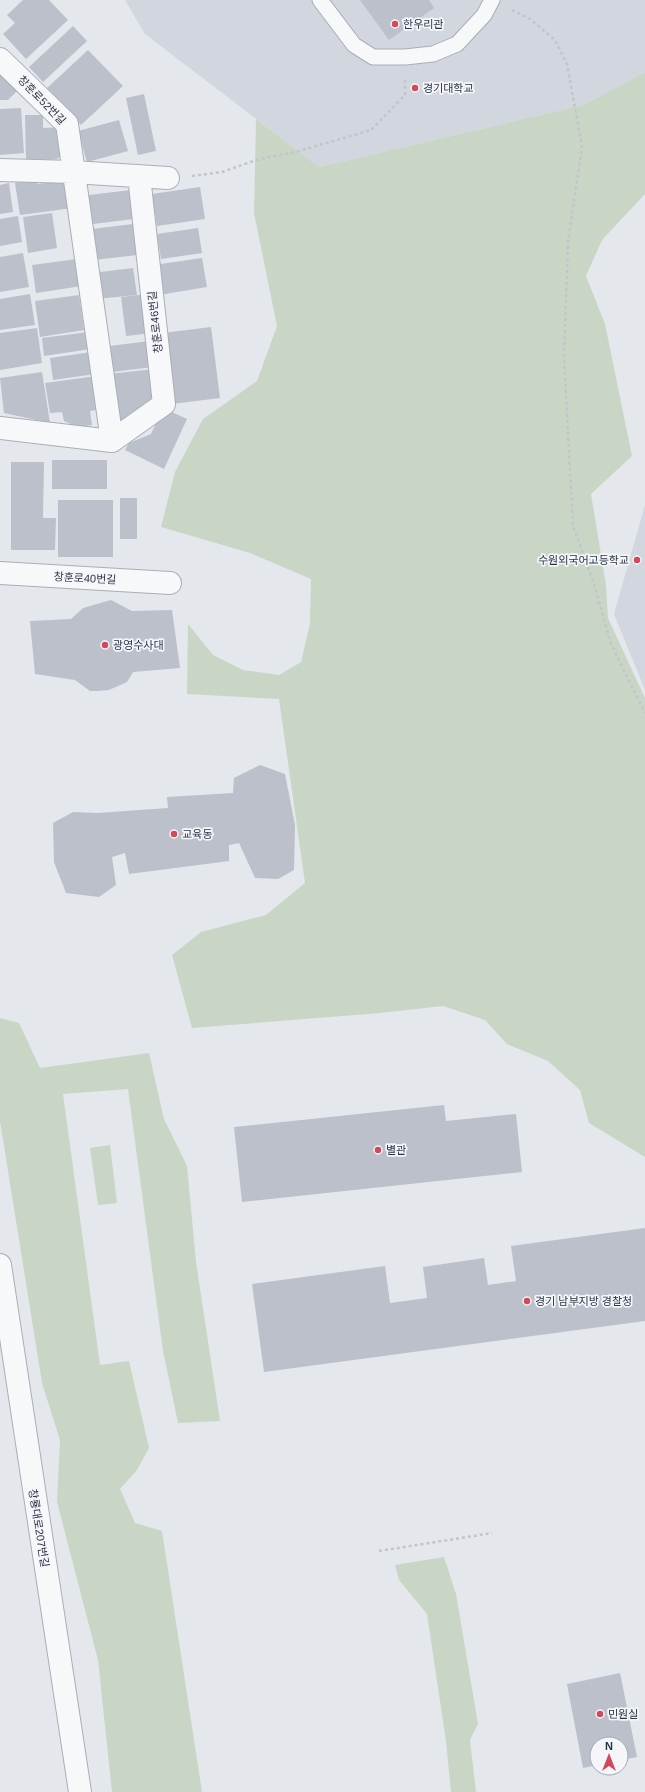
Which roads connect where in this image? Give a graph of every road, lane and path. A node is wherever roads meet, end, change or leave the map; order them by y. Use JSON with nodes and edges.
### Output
{"nodes":[{"id":1,"x":320,"y":0,"type":"edge"},
{"id":2,"x":492,"y":0,"type":"edge"},
{"id":3,"x":406,"y":57,"type":"junction"},
{"id":4,"x":0,"y":59,"type":"edge"},
{"id":5,"x":0,"y":170,"type":"edge"},
{"id":6,"x":73,"y":172,"type":"junction"},
{"id":7,"x":139,"y":176,"type":"junction"},
{"id":8,"x":168,"y":178,"type":"joint"},
{"id":9,"x":1,"y":423,"type":"edge"},
{"id":10,"x":112,"y":441,"type":"junction"},
{"id":11,"x":0,"y":573,"type":"edge"},
{"id":12,"x":170,"y":583,"type":"dead end"},
{"id":13,"x":645,"y":714,"type":"edge"},
{"id":14,"x":0,"y":1264,"type":"edge"},
{"id":15,"x":492,"y":1533,"type":"dead end"},
{"id":16,"x":379,"y":1551,"type":"dead end"},
{"id":17,"x":80,"y":1792,"type":"edge"}],
"edges":[{"from":1,"to":3,"type":"lane"},
{"from":2,"to":3,"type":"lane"},
{"from":2,"to":13,"type":"path"},
{"from":3,"to":8,"type":"path"},
{"from":4,"to":6,"type":"street","name":"창훈로52번길"},
{"from":5,"to":6,"type":"street"},
{"from":6,"to":7,"type":"street"},
{"from":6,"to":10,"type":"street"},
{"from":7,"to":8,"type":"street"},
{"from":7,"to":10,"type":"street","name":"창훈로46번길"},
{"from":9,"to":10,"type":"street"},
{"from":11,"to":12,"type":"street","name":"창훈로40번길"},
{"from":14,"to":17,"type":"street","name":"창룡대로207번길"},
{"from":15,"to":16,"type":"path"}]}
